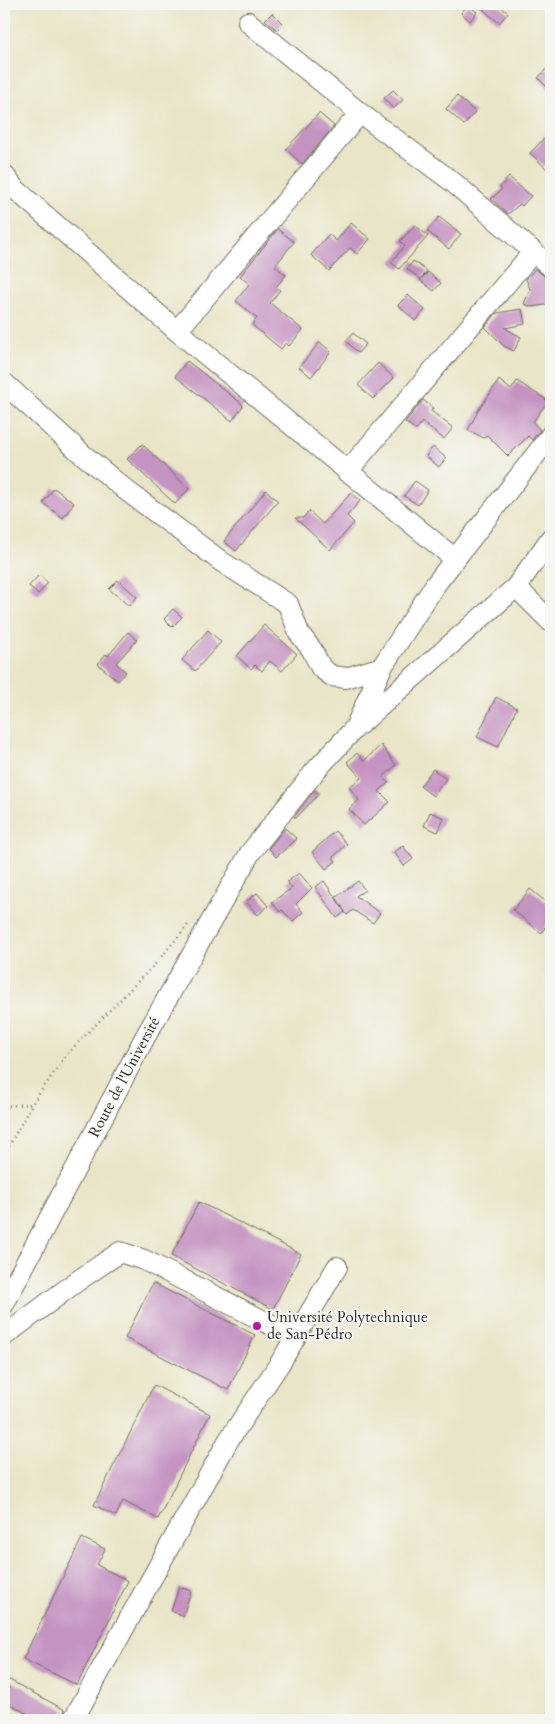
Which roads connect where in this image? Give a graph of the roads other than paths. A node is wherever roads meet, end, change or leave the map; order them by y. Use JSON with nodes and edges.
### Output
{"nodes":[{"id":1,"x":248,"y":22,"type":"dead end"},
{"id":2,"x":360,"y":113,"type":"junction"},
{"id":3,"x":4,"y":175,"type":"edge"},
{"id":4,"x":533,"y":252,"type":"junction"},
{"id":5,"x":551,"y":267,"type":"edge"},
{"id":6,"x":177,"y":331,"type":"junction"},
{"id":7,"x":4,"y":383,"type":"edge"},
{"id":8,"x":551,"y":435,"type":"edge"},
{"id":9,"x":347,"y":472,"type":"junction"},
{"id":10,"x":551,"y":538,"type":"edge"},
{"id":11,"x":455,"y":559,"type":"junction"},
{"id":12,"x":516,"y":587,"type":"junction"},
{"id":13,"x":551,"y":622,"type":"edge"},
{"id":14,"x":382,"y":667,"type":"junction"},
{"id":15,"x":356,"y":728,"type":"junction"},
{"id":16,"x":337,"y":1267,"type":"dead end"},
{"id":17,"x":4,"y":1304,"type":"edge"},
{"id":18,"x":4,"y":1336,"type":"edge"},
{"id":19,"x":296,"y":1336,"type":"junction"},
{"id":20,"x":74,"y":1720,"type":"edge"}],
"edges":[{"from":1,"to":2,"type":"street"},
{"from":2,"to":4,"type":"street"},
{"from":2,"to":6,"type":"street"},
{"from":3,"to":6,"type":"street"},
{"from":4,"to":5,"type":"street"},
{"from":4,"to":9,"type":"street"},
{"from":6,"to":9,"type":"street"},
{"from":7,"to":14,"type":"street"},
{"from":8,"to":11,"type":"street"},
{"from":9,"to":11,"type":"street"},
{"from":10,"to":12,"type":"street","name":"Route de l'Université"},
{"from":11,"to":14,"type":"street"},
{"from":12,"to":13,"type":"street"},
{"from":12,"to":15,"type":"street","name":"Route de l'Université"},
{"from":14,"to":15,"type":"street"},
{"from":15,"to":17,"type":"street","name":"Route de l'Université"},
{"from":16,"to":19,"type":"street"},
{"from":18,"to":19,"type":"street"},
{"from":19,"to":20,"type":"street"}]}
